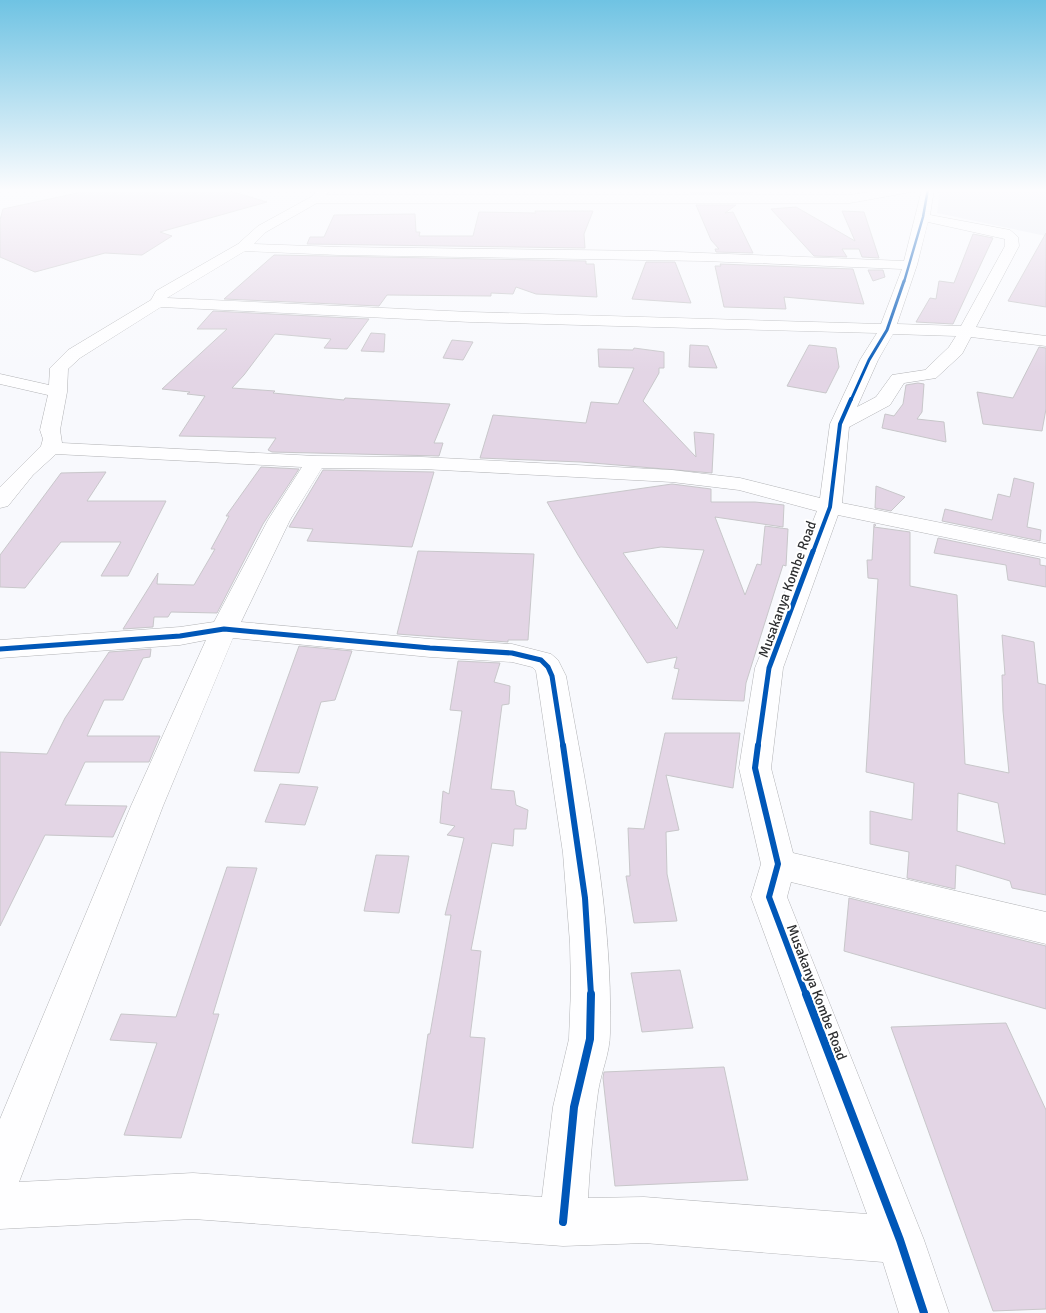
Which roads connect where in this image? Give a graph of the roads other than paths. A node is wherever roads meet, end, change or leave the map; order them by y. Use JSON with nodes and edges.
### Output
{"nodes":[{"id":1,"x":236,"y":250,"type":"edge"},
{"id":2,"x":316,"y":250,"type":"edge"},
{"id":3,"x":912,"y":250,"type":"edge"},
{"id":4,"x":1010,"y":250,"type":"edge"},
{"id":5,"x":910,"y":265,"type":"junction"},
{"id":6,"x":158,"y":302,"type":"junction"},
{"id":7,"x":887,"y":330,"type":"junction"},
{"id":8,"x":966,"y":332,"type":"junction"},
{"id":9,"x":1046,"y":341,"type":"edge"},
{"id":10,"x":0,"y":379,"type":"edge"},
{"id":11,"x":58,"y":392,"type":"junction"},
{"id":12,"x":840,"y":424,"type":"junction"},
{"id":13,"x":51,"y":448,"type":"junction"},
{"id":14,"x":316,"y":462,"type":"junction"},
{"id":15,"x":0,"y":501,"type":"edge"},
{"id":16,"x":830,"y":507,"type":"junction"},
{"id":17,"x":1046,"y":551,"type":"edge"},
{"id":18,"x":224,"y":629,"type":"junction"},
{"id":19,"x":0,"y":649,"type":"edge"},
{"id":20,"x":778,"y":864,"type":"junction"},
{"id":21,"x":1046,"y":928,"type":"edge"},
{"id":22,"x":0,"y":1173,"type":"edge"},
{"id":23,"x":0,"y":1206,"type":"edge"},
{"id":24,"x":563,"y":1222,"type":"junction"},
{"id":25,"x":900,"y":1240,"type":"junction"},
{"id":26,"x":924,"y":1313,"type":"edge"}],
"edges":[{"from":1,"to":6,"type":"street"},
{"from":2,"to":5,"type":"street"},
{"from":3,"to":5,"type":"street","name":"Musakanya Kombe Road"},
{"from":4,"to":8,"type":"street"},
{"from":5,"to":7,"type":"street","name":"Musakanya Kombe Road"},
{"from":6,"to":7,"type":"street"},
{"from":6,"to":11,"type":"street"},
{"from":7,"to":8,"type":"street"},
{"from":7,"to":12,"type":"street","name":"Musakanya Kombe Road"},
{"from":8,"to":9,"type":"street"},
{"from":8,"to":12,"type":"street"},
{"from":10,"to":11,"type":"street"},
{"from":11,"to":13,"type":"street"},
{"from":12,"to":16,"type":"street","name":"Musakanya Kombe Road"},
{"from":13,"to":14,"type":"street"},
{"from":13,"to":15,"type":"street"},
{"from":14,"to":16,"type":"street"},
{"from":14,"to":18,"type":"street"},
{"from":16,"to":17,"type":"street"},
{"from":16,"to":20,"type":"street","name":"Musakanya Kombe Road"},
{"from":18,"to":19,"type":"street"},
{"from":18,"to":22,"type":"street"},
{"from":18,"to":24,"type":"street"},
{"from":20,"to":21,"type":"street"},
{"from":20,"to":25,"type":"street","name":"Musakanya Kombe Road"},
{"from":23,"to":24,"type":"street"},
{"from":24,"to":25,"type":"street"},
{"from":25,"to":26,"type":"street","name":"Musakanya Kombe Road"}]}
